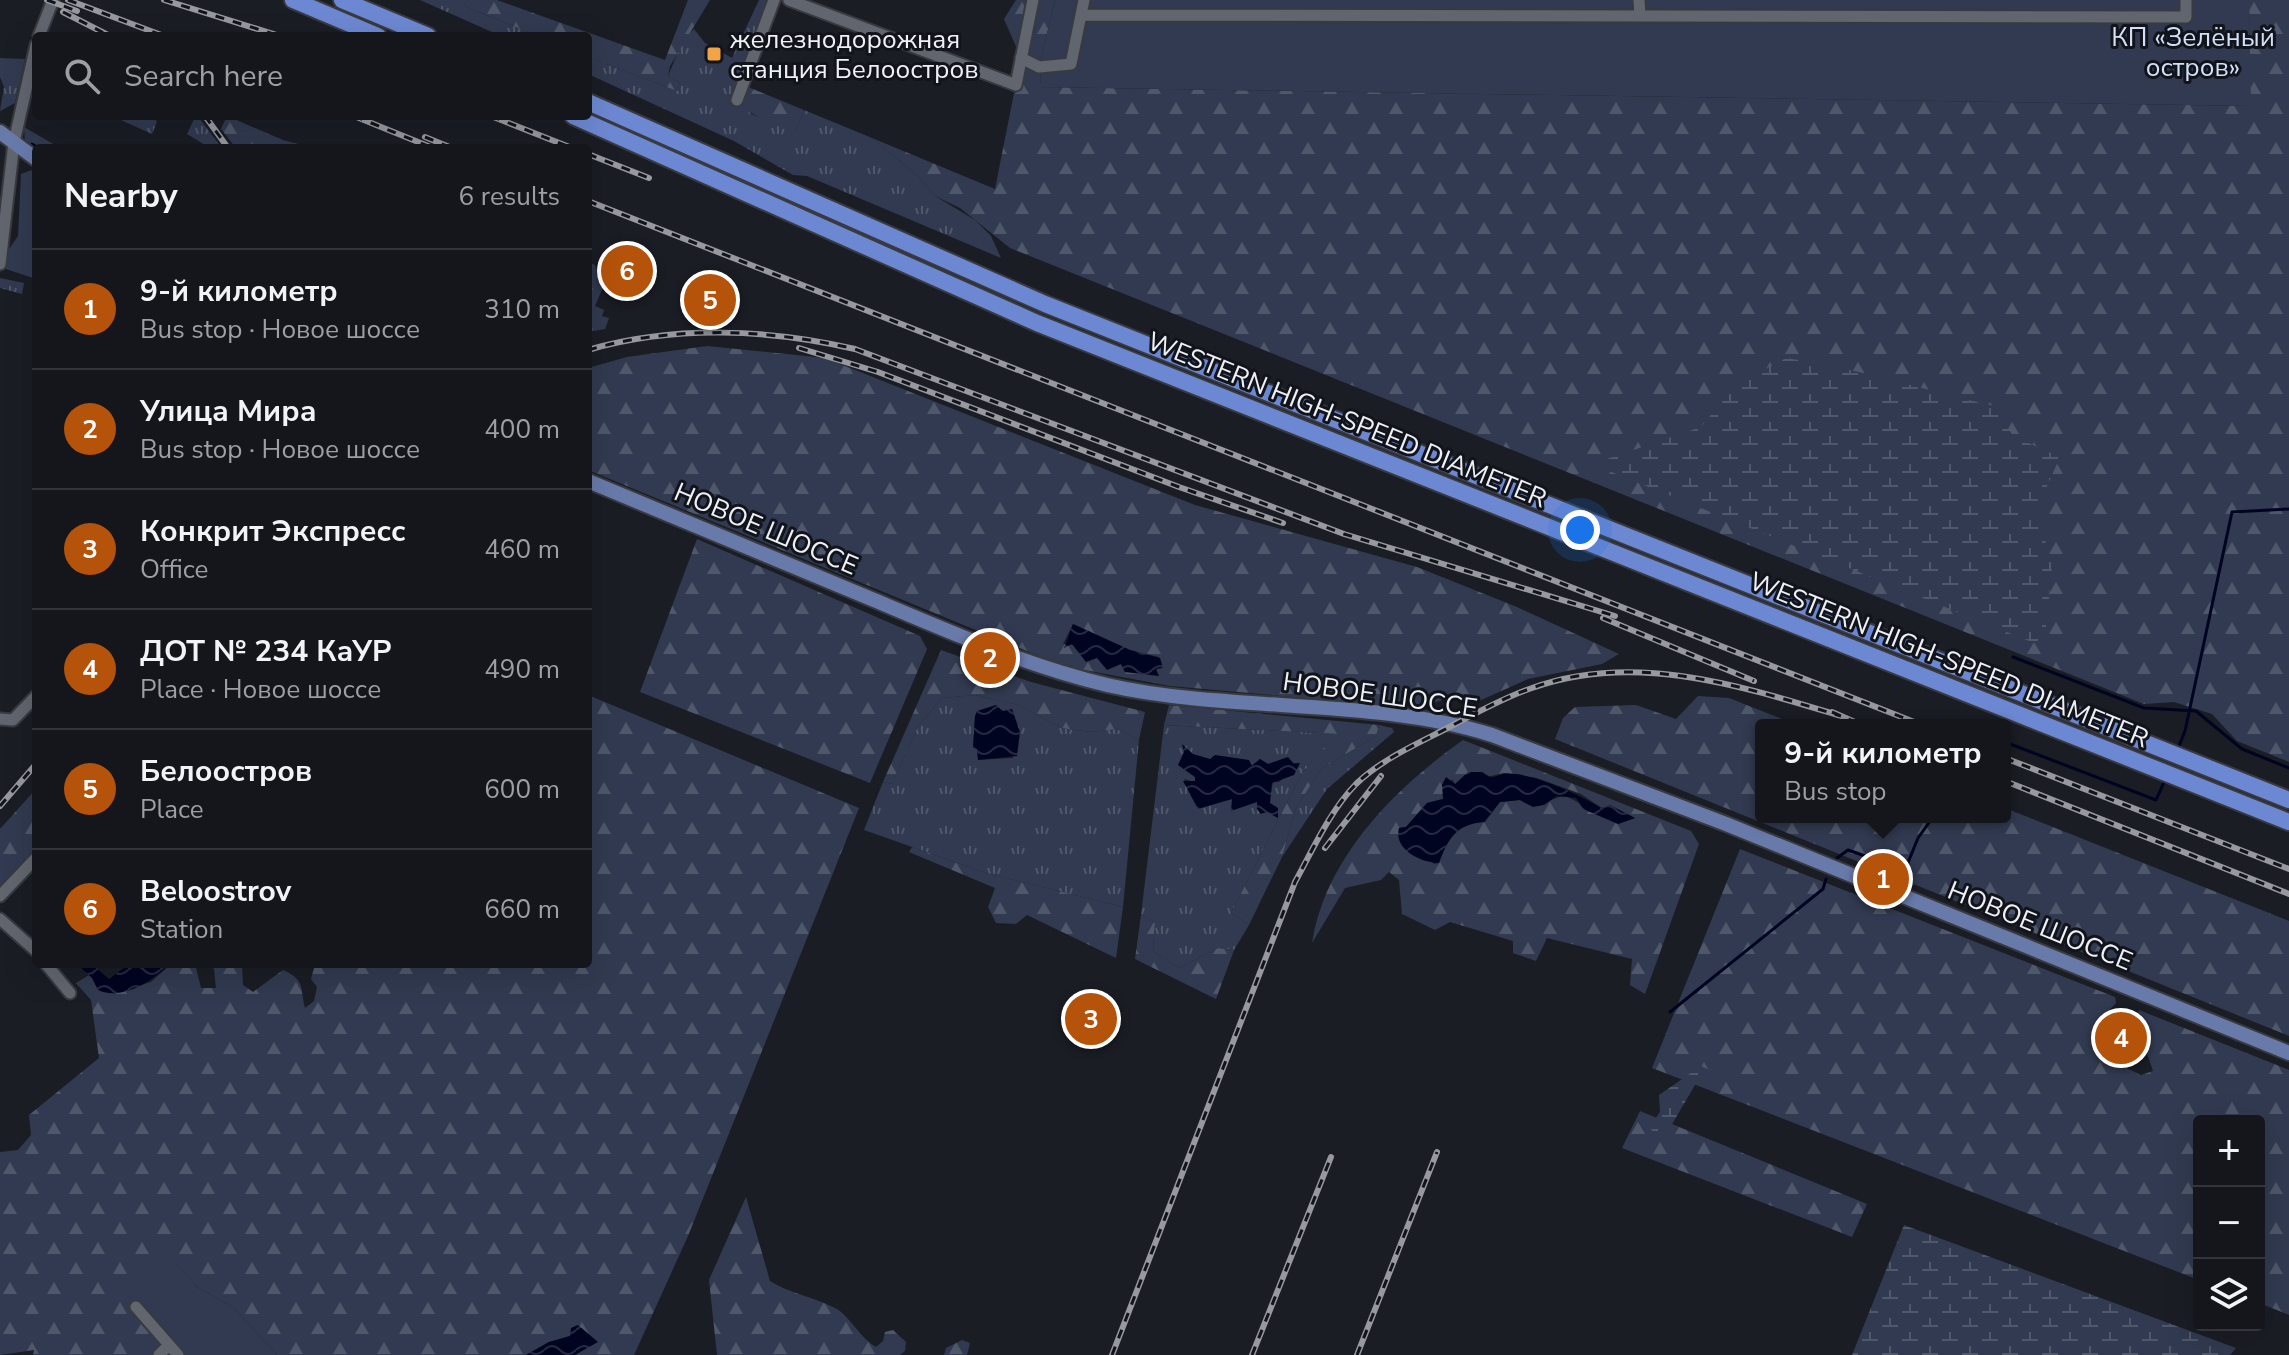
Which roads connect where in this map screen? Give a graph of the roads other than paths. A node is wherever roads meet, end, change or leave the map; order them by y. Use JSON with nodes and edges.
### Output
{"nodes":[{"id":1,"x":53,"y":0,"type":"edge"},
{"id":2,"x":293,"y":0,"type":"edge"},
{"id":3,"x":342,"y":0,"type":"edge"},
{"id":4,"x":774,"y":0,"type":"edge"},
{"id":5,"x":789,"y":0,"type":"edge"},
{"id":6,"x":1033,"y":0,"type":"edge"},
{"id":7,"x":1084,"y":0,"type":"edge"},
{"id":8,"x":1639,"y":0,"type":"edge"},
{"id":9,"x":2186,"y":0,"type":"edge"},
{"id":10,"x":1081,"y":15,"type":"junction"},
{"id":11,"x":1640,"y":16,"type":"junction"},
{"id":12,"x":41,"y":32,"type":"edge"},
{"id":13,"x":369,"y":32,"type":"edge"},
{"id":14,"x":418,"y":32,"type":"edge"},
{"id":15,"x":1021,"y":58,"type":"junction"},
{"id":16,"x":32,"y":63,"type":"edge"},
{"id":17,"x":737,"y":100,"type":"dead end"},
{"id":18,"x":592,"y":104,"type":"edge"},
{"id":19,"x":582,"y":120,"type":"edge"},
{"id":20,"x":0,"y":132,"type":"edge"},
{"id":21,"x":14,"y":142,"type":"junction"},
{"id":22,"x":32,"y":156,"type":"edge"},
{"id":23,"x":0,"y":264,"type":"edge"},
{"id":24,"x":592,"y":483,"type":"edge"},
{"id":25,"x":32,"y":700,"type":"edge"},
{"id":26,"x":2,"y":720,"type":"edge"},
{"id":27,"x":2289,"y":800,"type":"edge"},
{"id":28,"x":2289,"y":822,"type":"edge"},
{"id":29,"x":32,"y":862,"type":"edge"},
{"id":30,"x":0,"y":896,"type":"edge"},
{"id":31,"x":0,"y":919,"type":"edge"},
{"id":32,"x":32,"y":947,"type":"edge"},
{"id":33,"x":49,"y":968,"type":"edge"},
{"id":34,"x":70,"y":993,"type":"dead end"},
{"id":35,"x":2289,"y":1053,"type":"edge"},
{"id":36,"x":136,"y":1307,"type":"dead end"},
{"id":37,"x":168,"y":1346,"type":"junction"},
{"id":38,"x":159,"y":1355,"type":"edge"},
{"id":39,"x":178,"y":1355,"type":"edge"}],
"edges":[{"from":1,"to":12,"type":"street"},
{"from":2,"to":13,"type":"highway"},
{"from":3,"to":14,"type":"highway"},
{"from":4,"to":17,"type":"street"},
{"from":5,"to":15,"type":"street"},
{"from":6,"to":15,"type":"street"},
{"from":7,"to":10,"type":"street"},
{"from":8,"to":11,"type":"street"},
{"from":9,"to":11,"type":"street"},
{"from":10,"to":11,"type":"street"},
{"from":10,"to":15,"type":"street"},
{"from":16,"to":21,"type":"street"},
{"from":18,"to":27,"type":"highway","name":"WESTERN HIGH-SPEED DIAMETER"},
{"from":19,"to":28,"type":"highway","name":"WESTERN HIGH-SPEED DIAMETER"},
{"from":20,"to":21,"type":"main road"},
{"from":21,"to":22,"type":"main road"},
{"from":21,"to":23,"type":"street"},
{"from":24,"to":35,"type":"main road","name":"НОВОЕ ШОССЕ"},
{"from":25,"to":26,"type":"street"},
{"from":29,"to":30,"type":"street"},
{"from":31,"to":32,"type":"street"},
{"from":33,"to":34,"type":"street"},
{"from":36,"to":37,"type":"street"},
{"from":37,"to":38,"type":"street"},
{"from":37,"to":39,"type":"street"}]}
